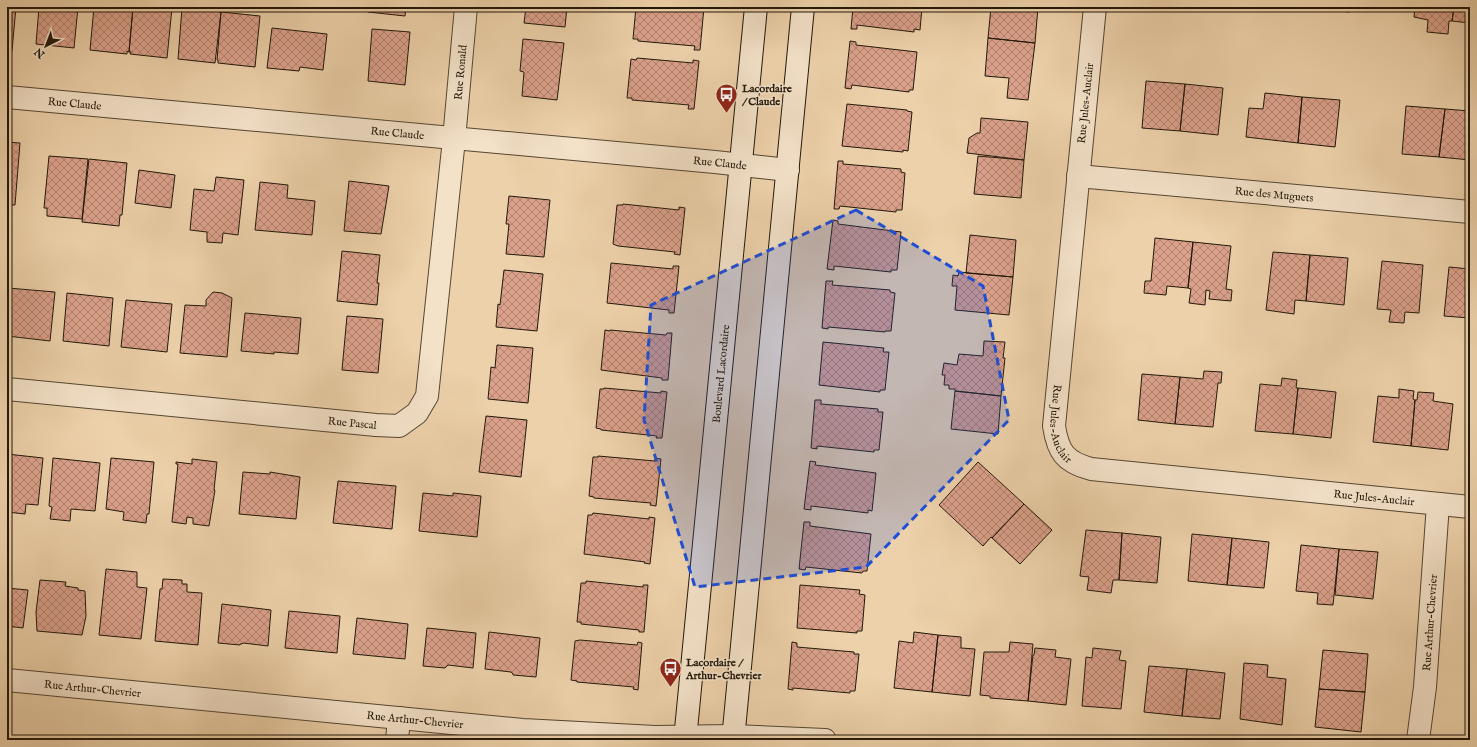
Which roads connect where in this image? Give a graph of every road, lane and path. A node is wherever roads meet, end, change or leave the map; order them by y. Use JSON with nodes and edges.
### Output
{"nodes":[{"id":1,"x":466,"y":7,"type":"edge"},
{"id":2,"x":756,"y":7,"type":"edge"},
{"id":3,"x":803,"y":7,"type":"edge"},
{"id":4,"x":1095,"y":7,"type":"edge"},
{"id":5,"x":7,"y":97,"type":"edge"},
{"id":6,"x":454,"y":139,"type":"junction"},
{"id":7,"x":742,"y":165,"type":"junction"},
{"id":8,"x":788,"y":170,"type":"junction"},
{"id":9,"x":1078,"y":176,"type":"junction"},
{"id":10,"x":1470,"y":212,"type":"edge"},
{"id":11,"x":7,"y":389,"type":"edge"},
{"id":12,"x":1438,"y":504,"type":"junction"},
{"id":13,"x":1470,"y":507,"type":"edge"},
{"id":14,"x":7,"y":680,"type":"edge"},
{"id":15,"x":399,"y":718,"type":"junction"},
{"id":16,"x":733,"y":738,"type":"edge"},
{"id":17,"x":686,"y":739,"type":"edge"},
{"id":18,"x":397,"y":740,"type":"edge"},
{"id":19,"x":825,"y":740,"type":"edge"},
{"id":20,"x":1418,"y":740,"type":"edge"}],
"edges":[{"from":1,"to":6,"type":"street","name":"Rue Ronald"},
{"from":2,"to":7,"type":"street","name":"Boulevard Lacordaire"},
{"from":3,"to":8,"type":"street"},
{"from":4,"to":9,"type":"street","name":"Rue Jules-Auclair"},
{"from":5,"to":6,"type":"street","name":"Rue Claude"},
{"from":6,"to":7,"type":"street","name":"Rue Claude"},
{"from":6,"to":11,"type":"street","name":"Rue Pascal"},
{"from":7,"to":8,"type":"street","name":"Rue Claude"},
{"from":7,"to":17,"type":"street","name":"Boulevard Lacordaire"},
{"from":8,"to":16,"type":"street"},
{"from":9,"to":10,"type":"street","name":"Rue des Muguets"},
{"from":9,"to":12,"type":"street","name":"Rue Jules-Auclair"},
{"from":12,"to":13,"type":"street","name":"Rue Jules-Auclair"},
{"from":12,"to":20,"type":"street","name":"Rue Arthur-Chevrier"},
{"from":14,"to":15,"type":"street","name":"Rue Arthur-Chevrier"},
{"from":15,"to":17,"type":"street","name":"Rue Arthur-Chevrier"},
{"from":15,"to":18,"type":"street"},
{"from":16,"to":17,"type":"street","name":"Rue Arthur-Chevrier"},
{"from":16,"to":19,"type":"street","name":"Rue Arthur-Chevrier"}]}
